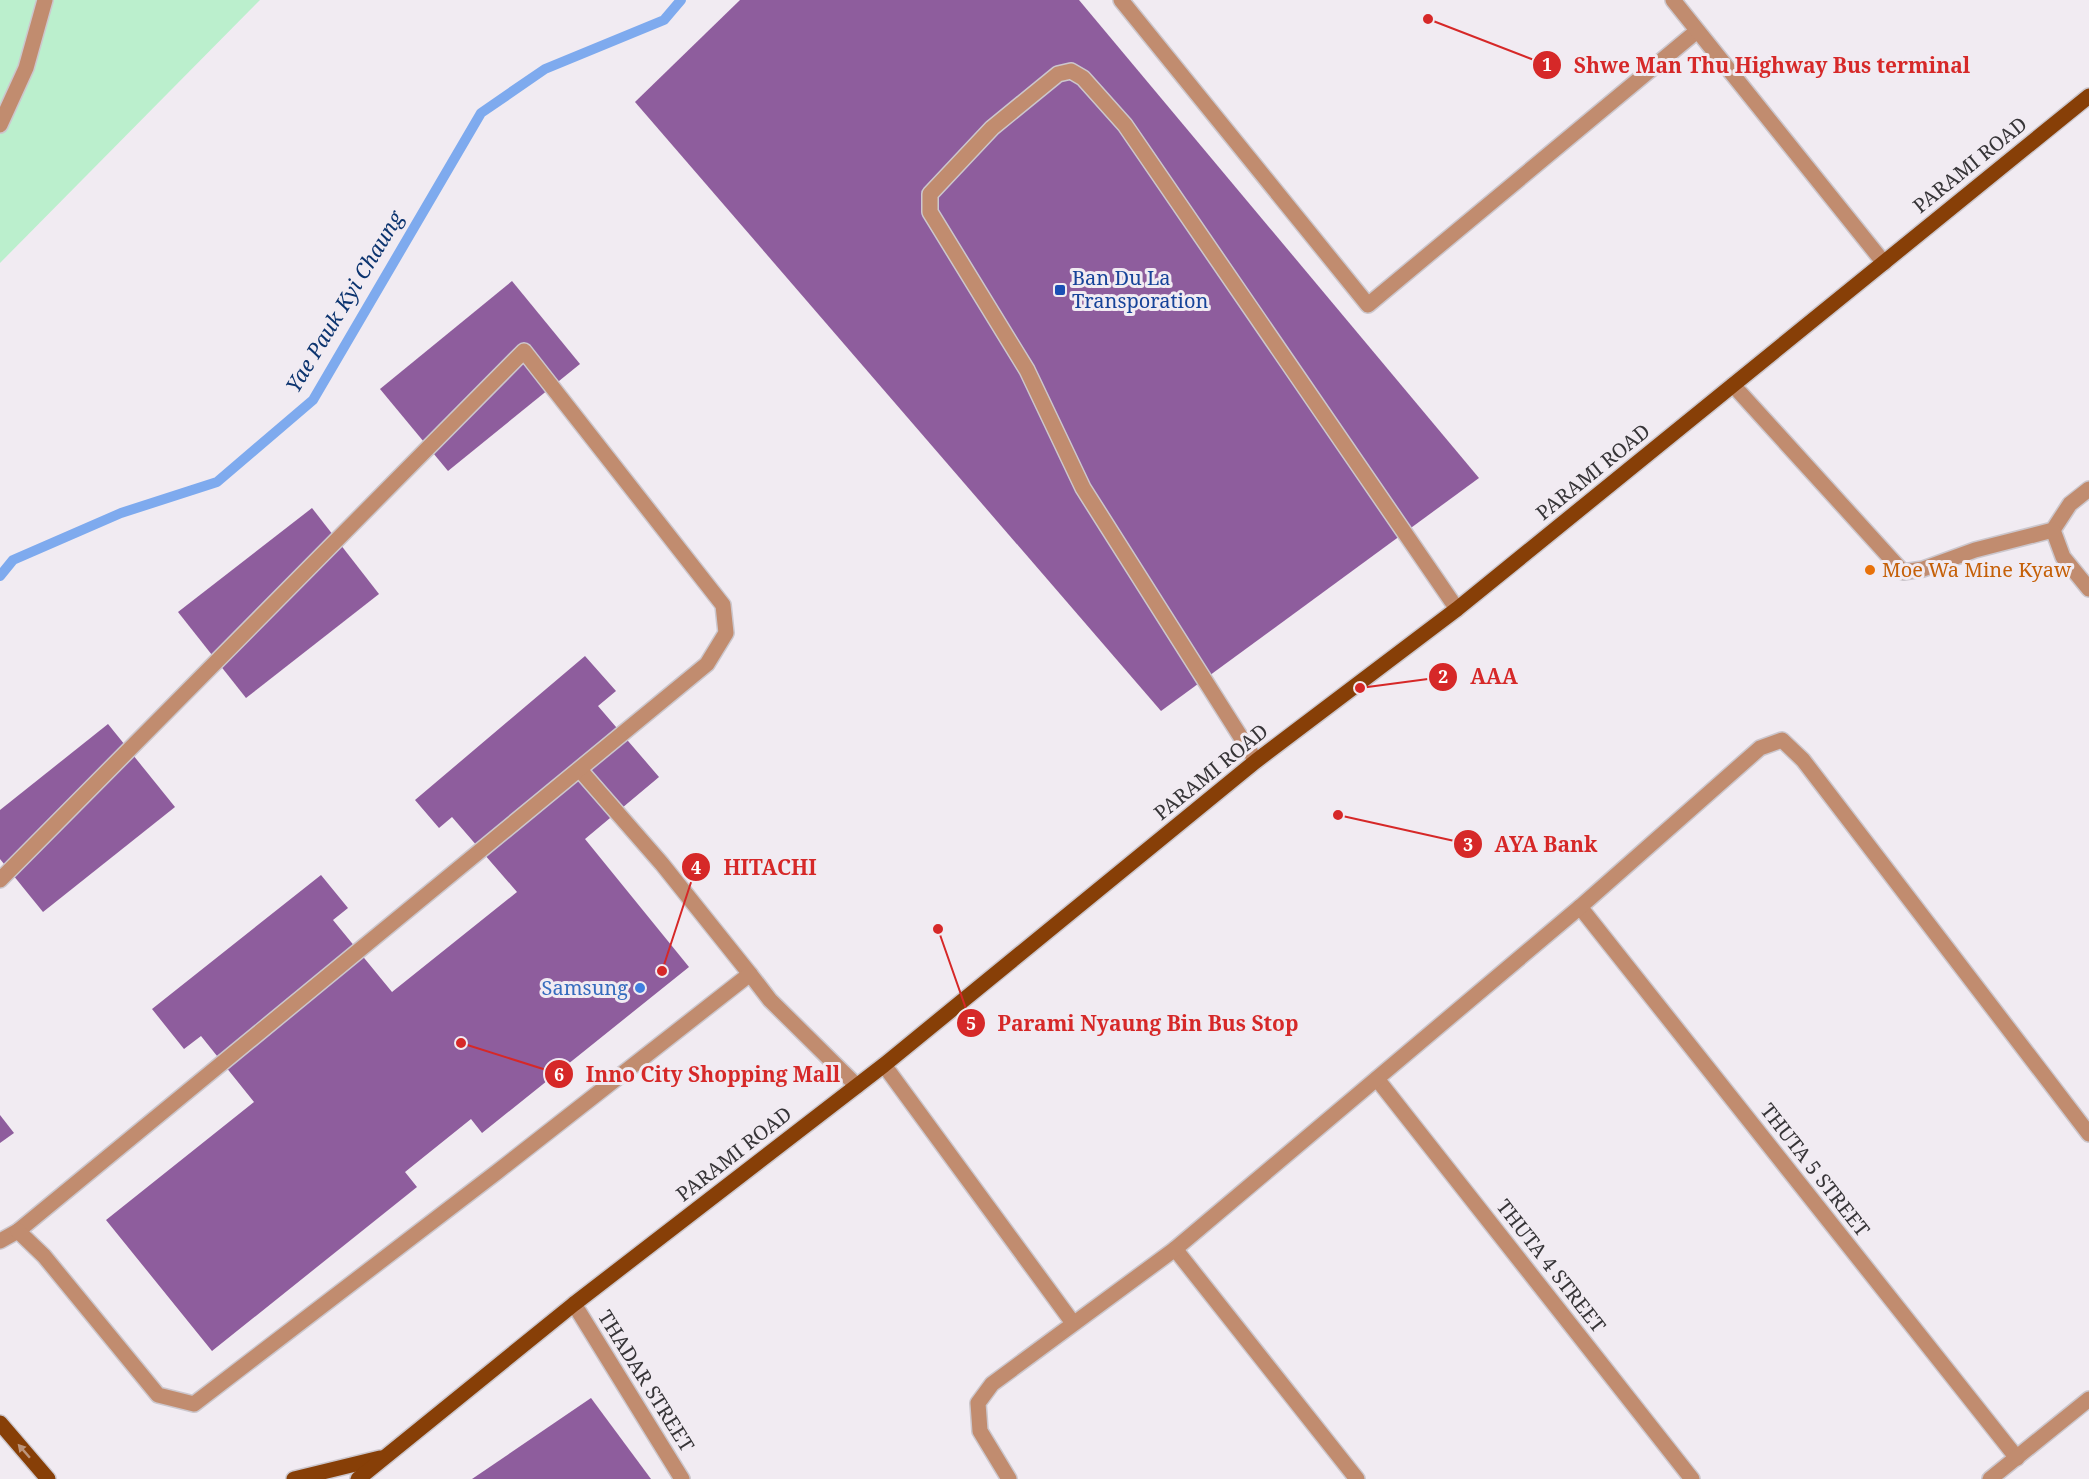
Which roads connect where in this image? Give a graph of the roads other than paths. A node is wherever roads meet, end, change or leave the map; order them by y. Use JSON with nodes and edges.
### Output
{"nodes":[{"id":1,"x":45,"y":0,"type":"edge"},
{"id":2,"x":1121,"y":0,"type":"edge"},
{"id":3,"x":1673,"y":0,"type":"edge"},
{"id":4,"x":1697,"y":31,"type":"junction"},
{"id":5,"x":2089,"y":96,"type":"edge"},
{"id":6,"x":0,"y":125,"type":"edge"},
{"id":7,"x":1884,"y":263,"type":"junction"},
{"id":8,"x":1733,"y":385,"type":"junction"},
{"id":9,"x":2089,"y":489,"type":"edge"},
{"id":10,"x":2053,"y":530,"type":"junction"},
{"id":11,"x":2089,"y":589,"type":"edge"},
{"id":12,"x":1457,"y":609,"type":"junction"},
{"id":13,"x":1256,"y":761,"type":"junction"},
{"id":14,"x":580,"y":770,"type":"junction"},
{"id":15,"x":0,"y":880,"type":"edge"},
{"id":16,"x":1580,"y":907,"type":"junction"},
{"id":17,"x":750,"y":974,"type":"junction"},
{"id":18,"x":884,"y":1065,"type":"junction"},
{"id":19,"x":1377,"y":1079,"type":"junction"},
{"id":20,"x":857,"y":1086,"type":"junction"},
{"id":21,"x":2089,"y":1134,"type":"edge"},
{"id":22,"x":18,"y":1231,"type":"junction"},
{"id":23,"x":0,"y":1241,"type":"edge"},
{"id":24,"x":1175,"y":1249,"type":"junction"},
{"id":25,"x":574,"y":1304,"type":"junction"},
{"id":26,"x":1073,"y":1323,"type":"junction"},
{"id":27,"x":2089,"y":1399,"type":"edge"},
{"id":28,"x":0,"y":1423,"type":"edge"},
{"id":29,"x":382,"y":1457,"type":"junction"},
{"id":30,"x":2017,"y":1458,"type":"junction"},
{"id":31,"x":48,"y":1479,"type":"edge"},
{"id":32,"x":294,"y":1479,"type":"edge"},
{"id":33,"x":358,"y":1479,"type":"edge"},
{"id":34,"x":682,"y":1479,"type":"edge"},
{"id":35,"x":1009,"y":1479,"type":"edge"},
{"id":36,"x":1357,"y":1479,"type":"edge"},
{"id":37,"x":1692,"y":1479,"type":"edge"},
{"id":38,"x":1990,"y":1479,"type":"edge"}],
"edges":[{"from":1,"to":6,"type":"street"},
{"from":2,"to":4,"type":"street"},
{"from":3,"to":4,"type":"street"},
{"from":4,"to":7,"type":"street"},
{"from":5,"to":7,"type":"main road","name":"PARAMI ROAD"},
{"from":7,"to":8,"type":"main road","name":"PARAMI ROAD"},
{"from":8,"to":10,"type":"street"},
{"from":8,"to":12,"type":"main road","name":"PARAMI ROAD"},
{"from":9,"to":10,"type":"street"},
{"from":10,"to":11,"type":"street"},
{"from":12,"to":13,"type":"main road","name":"PARAMI ROAD"},
{"from":12,"to":13,"type":"street"},
{"from":13,"to":18,"type":"main road","name":"PARAMI ROAD"},
{"from":14,"to":15,"type":"street"},
{"from":14,"to":17,"type":"street"},
{"from":14,"to":22,"type":"street"},
{"from":16,"to":19,"type":"street"},
{"from":16,"to":21,"type":"street"},
{"from":16,"to":30,"type":"street","name":"THUTA 5 STREET"},
{"from":17,"to":20,"type":"street"},
{"from":17,"to":22,"type":"street"},
{"from":18,"to":20,"type":"main road","name":"PARAMI ROAD"},
{"from":18,"to":26,"type":"street"},
{"from":19,"to":24,"type":"street"},
{"from":19,"to":37,"type":"street","name":"THUTA 4 STREET"},
{"from":20,"to":25,"type":"main road","name":"PARAMI ROAD"},
{"from":22,"to":23,"type":"street"},
{"from":24,"to":26,"type":"street"},
{"from":24,"to":36,"type":"street"},
{"from":25,"to":29,"type":"main road","name":"PARAMI ROAD"},
{"from":25,"to":34,"type":"street","name":"THADAR STREET"},
{"from":26,"to":35,"type":"street"},
{"from":27,"to":30,"type":"street"},
{"from":31,"to":28,"type":"main road","one_way":true},
{"from":29,"to":32,"type":"main road"},
{"from":29,"to":33,"type":"main road","name":"PARAMI ROAD"},
{"from":30,"to":38,"type":"street"}]}
